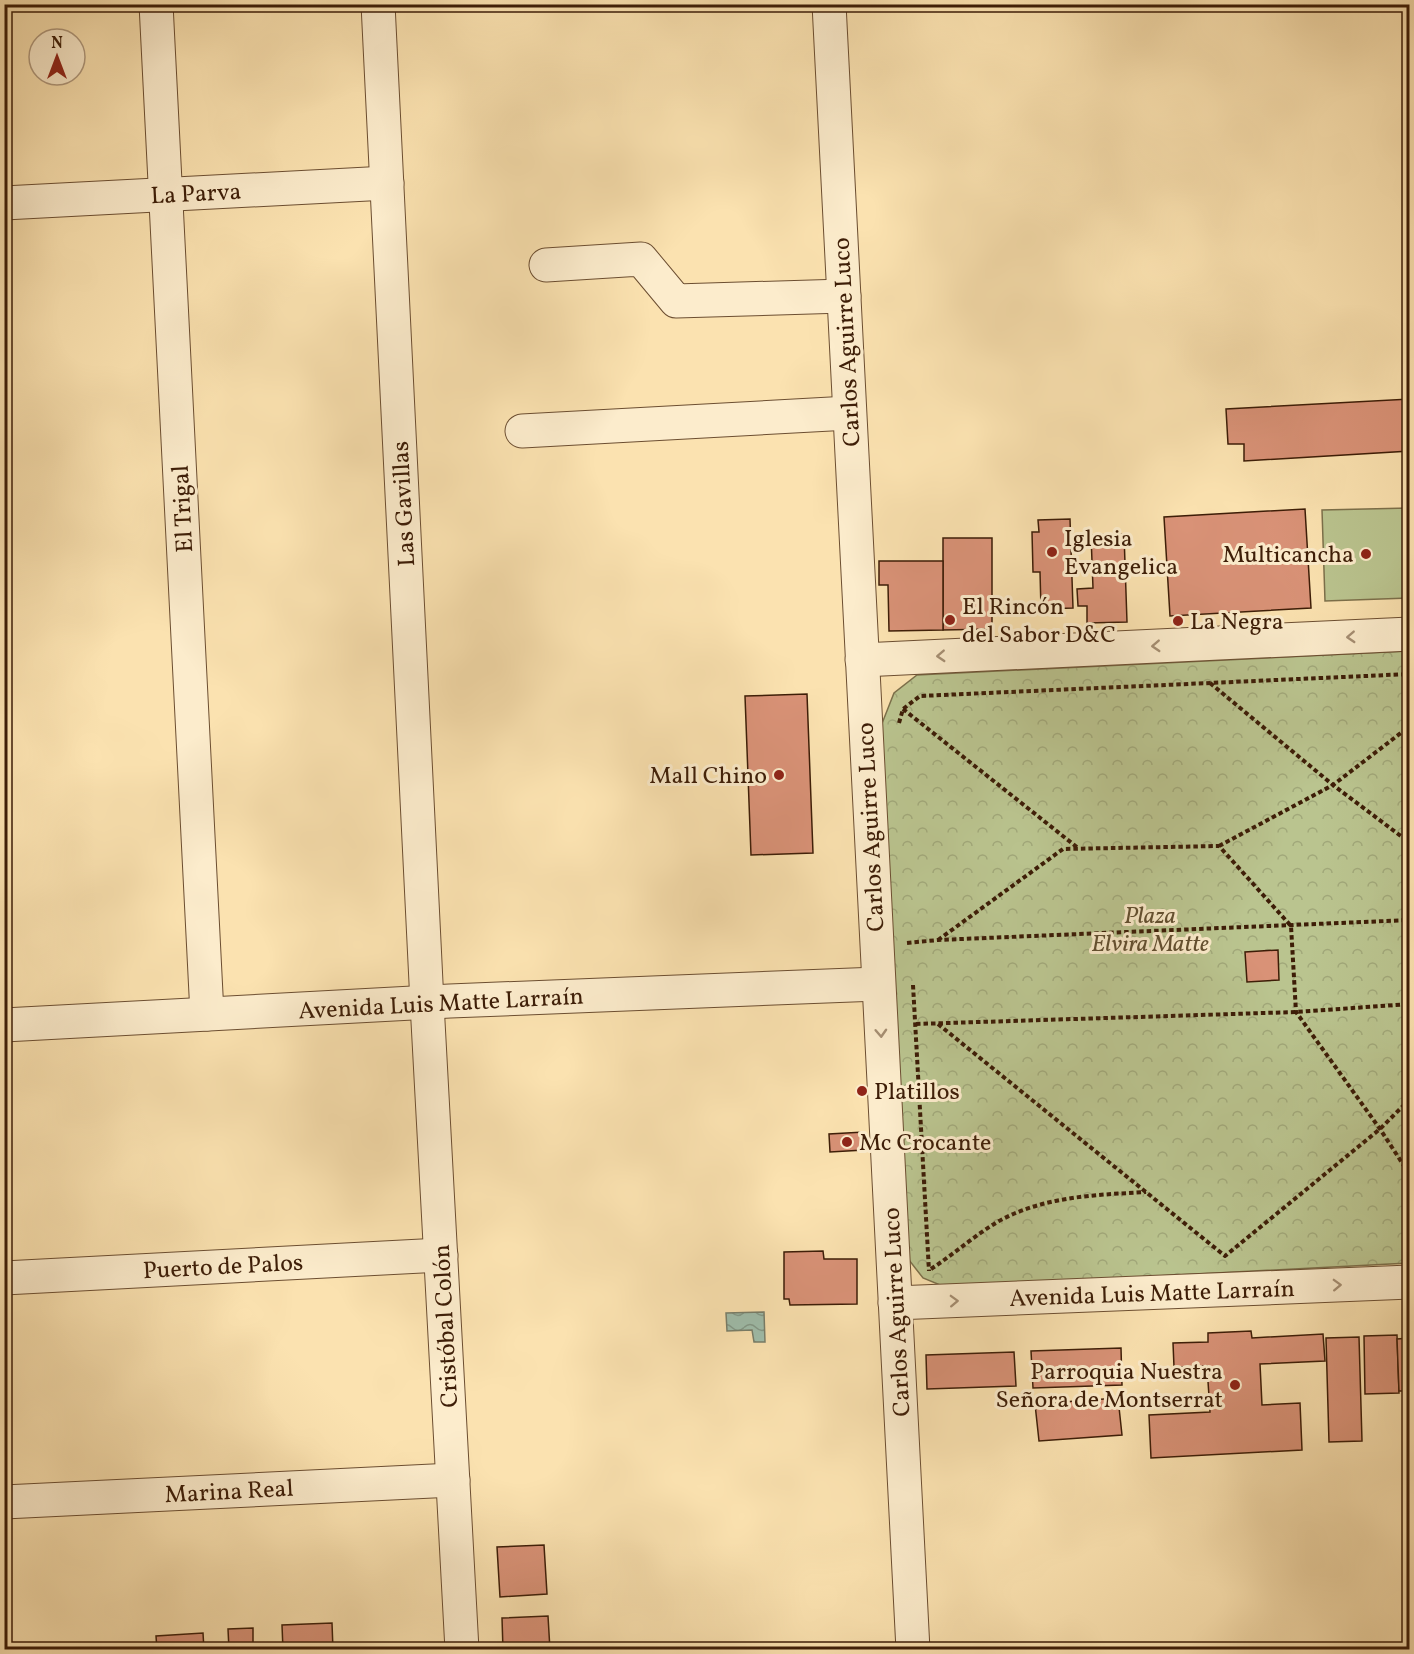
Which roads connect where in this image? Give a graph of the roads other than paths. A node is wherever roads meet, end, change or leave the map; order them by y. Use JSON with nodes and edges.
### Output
{"nodes":[{"id":1,"x":156,"y":4,"type":"edge"},
{"id":2,"x":378,"y":4,"type":"edge"},
{"id":3,"x":829,"y":4,"type":"edge"},
{"id":4,"x":387,"y":183,"type":"junction"},
{"id":5,"x":165,"y":195,"type":"junction"},
{"id":6,"x":4,"y":203,"type":"edge"},
{"id":7,"x":546,"y":265,"type":"dead end"},
{"id":8,"x":844,"y":296,"type":"junction"},
{"id":9,"x":849,"y":413,"type":"junction"},
{"id":10,"x":522,"y":431,"type":"dead end"},
{"id":11,"x":1410,"y":634,"type":"edge"},
{"id":12,"x":862,"y":660,"type":"junction"},
{"id":13,"x":878,"y":984,"type":"junction"},
{"id":14,"x":427,"y":1003,"type":"junction"},
{"id":15,"x":207,"y":1014,"type":"junction"},
{"id":16,"x":4,"y":1025,"type":"edge"},
{"id":17,"x":441,"y":1255,"type":"junction"},
{"id":18,"x":4,"y":1278,"type":"edge"},
{"id":19,"x":1410,"y":1282,"type":"edge"},
{"id":20,"x":905,"y":1302,"type":"junction"},
{"id":21,"x":453,"y":1480,"type":"junction"},
{"id":22,"x":4,"y":1502,"type":"edge"},
{"id":23,"x":462,"y":1650,"type":"edge"},
{"id":24,"x":913,"y":1650,"type":"edge"}],
"edges":[{"from":1,"to":5,"type":"street","name":"El Trigal"},
{"from":2,"to":4,"type":"street","name":"Las Gavillas"},
{"from":3,"to":8,"type":"street","name":"Carlos Aguirre Luco"},
{"from":4,"to":5,"type":"street","name":"La Parva"},
{"from":4,"to":14,"type":"street","name":"Las Gavillas"},
{"from":5,"to":6,"type":"street","name":"La Parva"},
{"from":5,"to":15,"type":"street","name":"El Trigal"},
{"from":7,"to":8,"type":"street"},
{"from":8,"to":9,"type":"street","name":"Carlos Aguirre Luco"},
{"from":9,"to":10,"type":"street"},
{"from":9,"to":12,"type":"street","name":"Carlos Aguirre Luco"},
{"from":11,"to":12,"type":"street","one_way":true},
{"from":12,"to":13,"type":"street","name":"Carlos Aguirre Luco"},
{"from":13,"to":14,"type":"street","name":"Avenida Luis Matte Larraín"},
{"from":13,"to":20,"type":"street","name":"Carlos Aguirre Luco","one_way":true},
{"from":14,"to":15,"type":"street","name":"Avenida Luis Matte Larraín"},
{"from":14,"to":17,"type":"street","name":"Cristóbal Colón"},
{"from":15,"to":16,"type":"street","name":"Avenida Luis Matte Larraín"},
{"from":17,"to":18,"type":"street","name":"Puerto de Palos"},
{"from":17,"to":21,"type":"street","name":"Cristóbal Colón"},
{"from":20,"to":19,"type":"street","name":"Avenida Luis Matte Larraín","one_way":true},
{"from":20,"to":24,"type":"street","name":"Carlos Aguirre Luco"},
{"from":21,"to":22,"type":"street","name":"Marina Real"},
{"from":21,"to":23,"type":"street","name":"Cristóbal Colón"}]}
